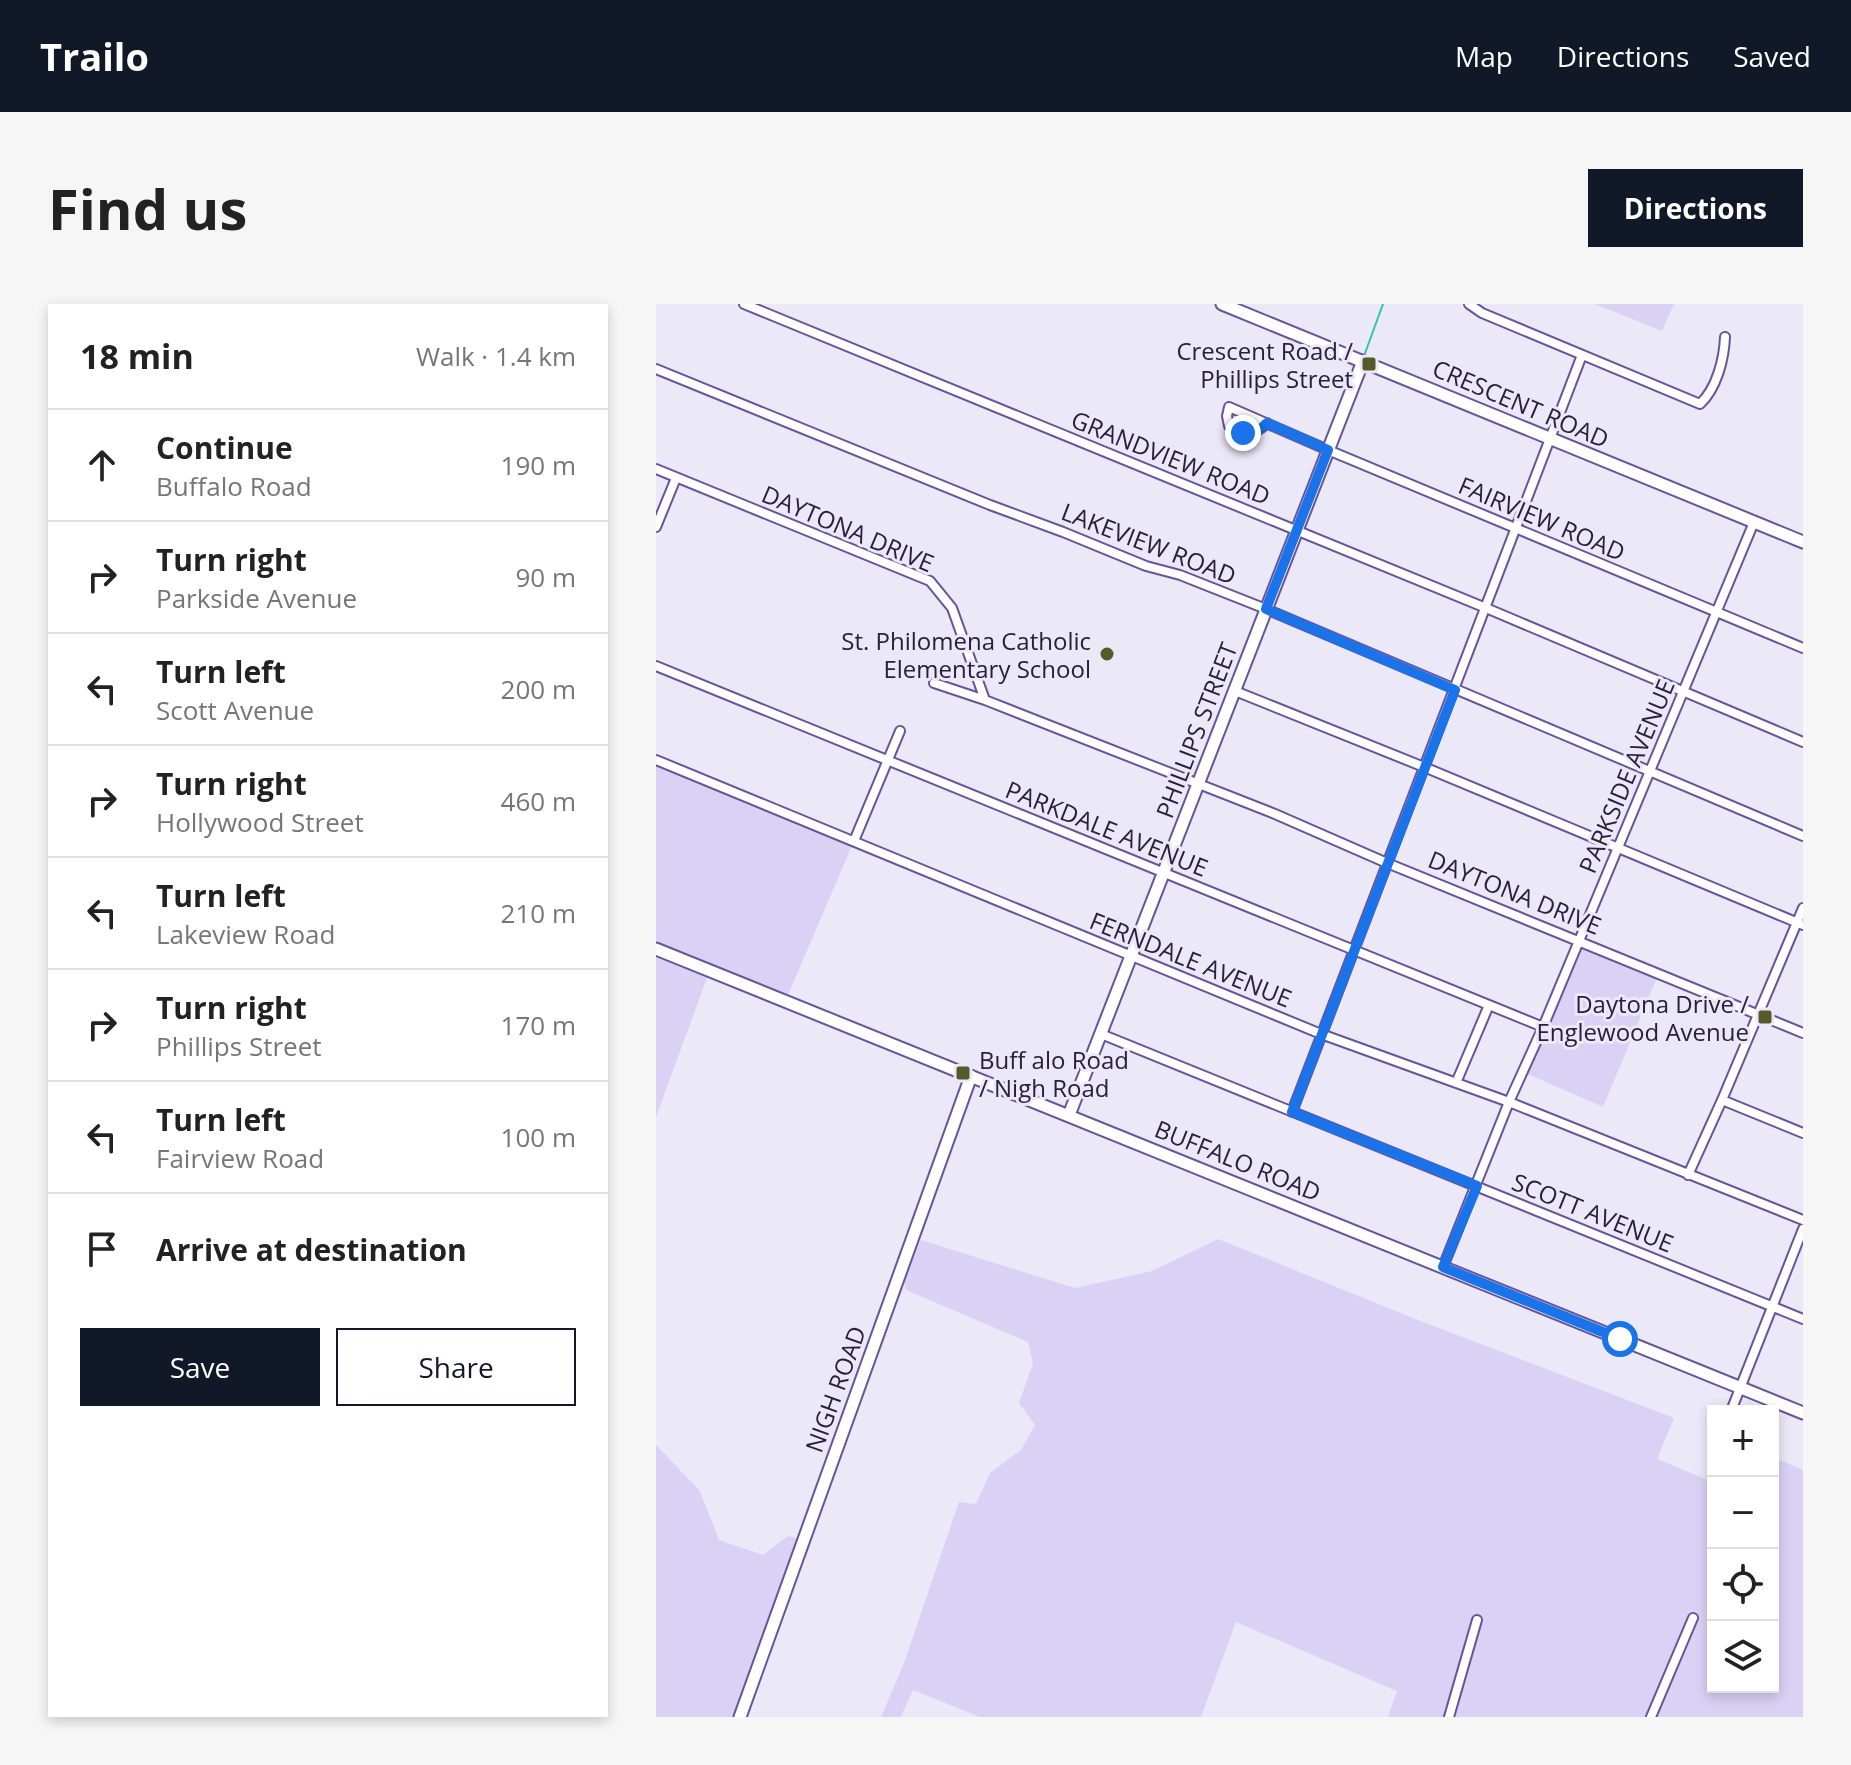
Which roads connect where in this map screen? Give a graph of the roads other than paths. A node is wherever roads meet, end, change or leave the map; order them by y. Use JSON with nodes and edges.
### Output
{"nodes":[{"id":1,"x":747,"y":304,"type":"edge"},
{"id":2,"x":1222,"y":304,"type":"edge"},
{"id":3,"x":1469,"y":304,"type":"edge"},
{"id":4,"x":1725,"y":337,"type":"dead end"},
{"id":5,"x":1582,"y":355,"type":"junction"},
{"id":6,"x":1360,"y":360,"type":"junction"},
{"id":7,"x":656,"y":369,"type":"edge"},
{"id":8,"x":1267,"y":423,"type":"junction"},
{"id":9,"x":1551,"y":440,"type":"junction"},
{"id":10,"x":1328,"y":450,"type":"junction"},
{"id":11,"x":656,"y":469,"type":"edge"},
{"id":12,"x":676,"y":478,"type":"junction"},
{"id":13,"x":1754,"y":522,"type":"junction"},
{"id":14,"x":656,"y":527,"type":"edge"},
{"id":15,"x":1516,"y":529,"type":"junction"},
{"id":16,"x":1297,"y":530,"type":"junction"},
{"id":17,"x":1803,"y":542,"type":"edge"},
{"id":18,"x":1486,"y":608,"type":"junction"},
{"id":19,"x":1266,"y":609,"type":"junction"},
{"id":20,"x":1717,"y":612,"type":"junction"},
{"id":21,"x":1803,"y":648,"type":"edge"},
{"id":22,"x":656,"y":666,"type":"edge"},
{"id":23,"x":934,"y":683,"type":"dead end"},
{"id":24,"x":1455,"y":690,"type":"junction"},
{"id":25,"x":1235,"y":691,"type":"junction"},
{"id":26,"x":1684,"y":692,"type":"junction"},
{"id":27,"x":985,"y":700,"type":"junction"},
{"id":28,"x":900,"y":731,"type":"dead end"},
{"id":29,"x":1803,"y":742,"type":"edge"},
{"id":30,"x":656,"y":760,"type":"edge"},
{"id":31,"x":887,"y":760,"type":"junction"},
{"id":32,"x":1424,"y":767,"type":"junction"},
{"id":33,"x":1650,"y":771,"type":"junction"},
{"id":34,"x":1198,"y":783,"type":"junction"},
{"id":35,"x":1803,"y":836,"type":"edge"},
{"id":36,"x":854,"y":841,"type":"junction"},
{"id":37,"x":1618,"y":848,"type":"junction"},
{"id":38,"x":1387,"y":863,"type":"junction"},
{"id":39,"x":1164,"y":873,"type":"junction"},
{"id":40,"x":1803,"y":908,"type":"edge"},
{"id":41,"x":1800,"y":923,"type":"edge"},
{"id":42,"x":1580,"y":940,"type":"junction"},
{"id":43,"x":656,"y":949,"type":"edge"},
{"id":44,"x":1354,"y":950,"type":"junction"},
{"id":45,"x":1131,"y":955,"type":"junction"},
{"id":46,"x":1489,"y":1005,"type":"junction"},
{"id":47,"x":1758,"y":1015,"type":"junction"},
{"id":48,"x":1543,"y":1027,"type":"junction"},
{"id":49,"x":1803,"y":1033,"type":"edge"},
{"id":50,"x":1101,"y":1034,"type":"junction"},
{"id":51,"x":1321,"y":1034,"type":"junction"},
{"id":52,"x":971,"y":1076,"type":"junction"},
{"id":53,"x":1456,"y":1083,"type":"junction"},
{"id":54,"x":1722,"y":1100,"type":"junction"},
{"id":55,"x":1509,"y":1102,"type":"junction"},
{"id":56,"x":1292,"y":1112,"type":"junction"},
{"id":57,"x":1069,"y":1115,"type":"junction"},
{"id":58,"x":1803,"y":1133,"type":"edge"},
{"id":59,"x":1688,"y":1175,"type":"junction"},
{"id":60,"x":1477,"y":1186,"type":"junction"},
{"id":61,"x":1803,"y":1220,"type":"edge"},
{"id":62,"x":1803,"y":1229,"type":"edge"},
{"id":63,"x":1443,"y":1267,"type":"junction"},
{"id":64,"x":1773,"y":1307,"type":"junction"},
{"id":65,"x":1803,"y":1319,"type":"edge"},
{"id":66,"x":1740,"y":1388,"type":"junction"},
{"id":67,"x":1733,"y":1405,"type":"edge"},
{"id":68,"x":1803,"y":1413,"type":"edge"},
{"id":69,"x":1693,"y":1618,"type":"dead end"},
{"id":70,"x":1477,"y":1620,"type":"dead end"},
{"id":71,"x":740,"y":1717,"type":"edge"},
{"id":72,"x":1449,"y":1717,"type":"edge"},
{"id":73,"x":1651,"y":1717,"type":"edge"}],
"edges":[{"from":1,"to":16,"type":"street","name":"GRANDVIEW ROAD"},
{"from":2,"to":6,"type":"street","name":"CRESCENT ROAD"},
{"from":3,"to":5,"type":"street"},
{"from":4,"to":5,"type":"street"},
{"from":5,"to":9,"type":"street"},
{"from":6,"to":9,"type":"street","name":"CRESCENT ROAD"},
{"from":6,"to":10,"type":"street","name":"PHILLIPS STREET"},
{"from":7,"to":19,"type":"street","name":"LAKEVIEW ROAD"},
{"from":8,"to":8,"type":"street","name":"FAIRVIEW ROAD"},
{"from":8,"to":10,"type":"street","name":"FAIRVIEW ROAD"},
{"from":9,"to":13,"type":"street","name":"CRESCENT ROAD"},
{"from":9,"to":15,"type":"street"},
{"from":10,"to":15,"type":"street","name":"FAIRVIEW ROAD"},
{"from":10,"to":16,"type":"street","name":"PHILLIPS STREET"},
{"from":11,"to":12,"type":"street","name":"DAYTONA DRIVE"},
{"from":12,"to":14,"type":"street"},
{"from":12,"to":27,"type":"street","name":"DAYTONA DRIVE"},
{"from":13,"to":17,"type":"street","name":"CRESCENT ROAD"},
{"from":13,"to":20,"type":"street","name":"PARKSIDE AVENUE"},
{"from":15,"to":18,"type":"street"},
{"from":15,"to":20,"type":"street","name":"FAIRVIEW ROAD"},
{"from":16,"to":18,"type":"street","name":"GRANDVIEW ROAD"},
{"from":16,"to":19,"type":"street","name":"PHILLIPS STREET"},
{"from":18,"to":24,"type":"street"},
{"from":18,"to":26,"type":"street","name":"GRANDVIEW ROAD"},
{"from":19,"to":24,"type":"street","name":"LAKEVIEW ROAD"},
{"from":19,"to":25,"type":"street","name":"PHILLIPS STREET"},
{"from":20,"to":21,"type":"street","name":"FAIRVIEW ROAD"},
{"from":20,"to":26,"type":"street","name":"PARKSIDE AVENUE"},
{"from":22,"to":31,"type":"street","name":"PARKDALE AVENUE"},
{"from":23,"to":27,"type":"street"},
{"from":24,"to":32,"type":"street"},
{"from":24,"to":33,"type":"street","name":"LAKEVIEW ROAD"},
{"from":25,"to":32,"type":"street"},
{"from":25,"to":34,"type":"street","name":"PHILLIPS STREET"},
{"from":26,"to":29,"type":"street","name":"GRANDVIEW ROAD"},
{"from":26,"to":33,"type":"street","name":"PARKSIDE AVENUE"},
{"from":27,"to":34,"type":"street","name":"DAYTONA DRIVE"},
{"from":28,"to":31,"type":"street"},
{"from":30,"to":36,"type":"street","name":"FERNDALE AVENUE"},
{"from":31,"to":36,"type":"street"},
{"from":31,"to":39,"type":"street","name":"PARKDALE AVENUE"},
{"from":32,"to":37,"type":"street"},
{"from":32,"to":38,"type":"street"},
{"from":33,"to":35,"type":"street","name":"LAKEVIEW ROAD"},
{"from":33,"to":37,"type":"street","name":"PARKSIDE AVENUE"},
{"from":34,"to":38,"type":"street","name":"DAYTONA DRIVE"},
{"from":34,"to":39,"type":"street","name":"PHILLIPS STREET"},
{"from":36,"to":45,"type":"street","name":"FERNDALE AVENUE"},
{"from":37,"to":41,"type":"street"},
{"from":37,"to":42,"type":"street","name":"PARKSIDE AVENUE"},
{"from":38,"to":42,"type":"street","name":"DAYTONA DRIVE"},
{"from":38,"to":44,"type":"street"},
{"from":39,"to":44,"type":"street","name":"PARKDALE AVENUE"},
{"from":39,"to":45,"type":"street","name":"PHILLIPS STREET"},
{"from":40,"to":41,"type":"street"},
{"from":41,"to":47,"type":"street"},
{"from":42,"to":47,"type":"street","name":"DAYTONA DRIVE"},
{"from":42,"to":48,"type":"street","name":"PARKSIDE AVENUE"},
{"from":43,"to":52,"type":"street","name":"BUFFALO ROAD"},
{"from":44,"to":46,"type":"street","name":"PARKDALE AVENUE"},
{"from":44,"to":51,"type":"street"},
{"from":45,"to":50,"type":"street","name":"PHILLIPS STREET"},
{"from":45,"to":51,"type":"street","name":"FERNDALE AVENUE"},
{"from":46,"to":48,"type":"street","name":"PARKDALE AVENUE"},
{"from":46,"to":53,"type":"street"},
{"from":47,"to":49,"type":"street","name":"DAYTONA DRIVE"},
{"from":47,"to":54,"type":"street"},
{"from":48,"to":55,"type":"street","name":"PARKSIDE AVENUE"},
{"from":50,"to":56,"type":"street","name":"SCOTT AVENUE"},
{"from":50,"to":57,"type":"street","name":"PHILLIPS STREET"},
{"from":51,"to":53,"type":"street","name":"FERNDALE AVENUE"},
{"from":51,"to":56,"type":"street"},
{"from":52,"to":57,"type":"street","name":"BUFFALO ROAD"},
{"from":52,"to":71,"type":"street","name":"NIGH ROAD"},
{"from":53,"to":55,"type":"street","name":"FERNDALE AVENUE"},
{"from":54,"to":58,"type":"street"},
{"from":54,"to":59,"type":"street"},
{"from":55,"to":59,"type":"street","name":"FERNDALE AVENUE"},
{"from":55,"to":60,"type":"street","name":"PARKSIDE AVENUE"},
{"from":56,"to":60,"type":"street","name":"SCOTT AVENUE"},
{"from":57,"to":63,"type":"street","name":"BUFFALO ROAD"},
{"from":59,"to":61,"type":"street","name":"FERNDALE AVENUE"},
{"from":60,"to":63,"type":"street","name":"PARKSIDE AVENUE"},
{"from":60,"to":64,"type":"street","name":"SCOTT AVENUE"},
{"from":62,"to":64,"type":"street"},
{"from":63,"to":66,"type":"street","name":"BUFFALO ROAD"},
{"from":64,"to":65,"type":"street","name":"SCOTT AVENUE"},
{"from":64,"to":66,"type":"street"},
{"from":66,"to":67,"type":"street"},
{"from":66,"to":68,"type":"street","name":"BUFFALO ROAD"},
{"from":69,"to":73,"type":"street"},
{"from":70,"to":72,"type":"street"}]}
